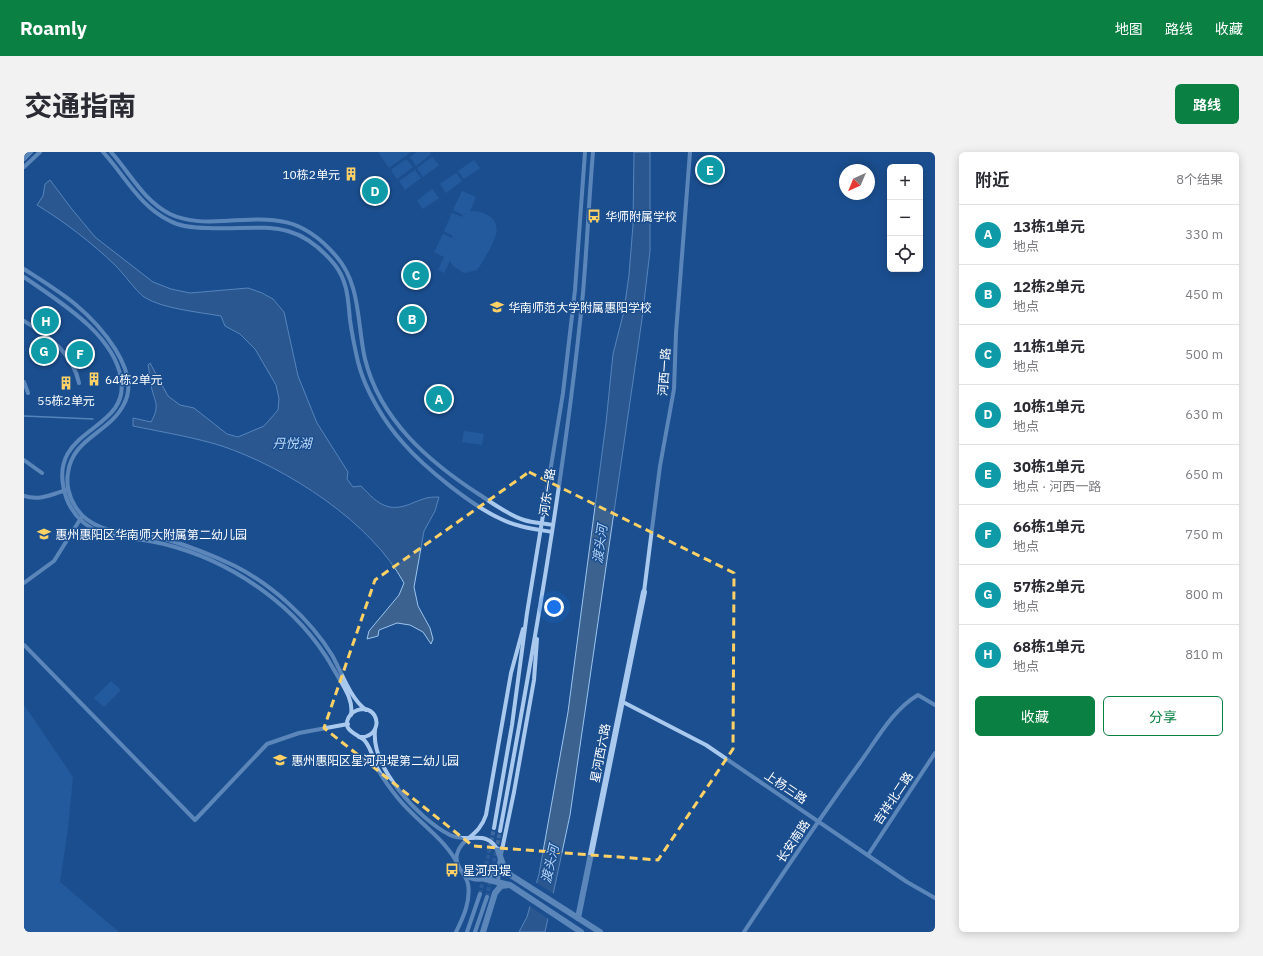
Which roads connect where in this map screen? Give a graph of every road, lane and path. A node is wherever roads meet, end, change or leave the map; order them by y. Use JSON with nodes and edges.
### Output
{"nodes":[{"id":1,"x":31,"y":152,"type":"edge"},
{"id":2,"x":40,"y":152,"type":"edge"},
{"id":3,"x":103,"y":152,"type":"edge"},
{"id":4,"x":111,"y":152,"type":"edge"},
{"id":5,"x":584,"y":152,"type":"edge"},
{"id":6,"x":592,"y":152,"type":"edge"},
{"id":7,"x":690,"y":152,"type":"edge"},
{"id":8,"x":24,"y":159,"type":"edge"},
{"id":9,"x":24,"y":167,"type":"edge"},
{"id":10,"x":24,"y":269,"type":"edge"},
{"id":11,"x":24,"y":277,"type":"edge"},
{"id":12,"x":24,"y":321,"type":"edge"},
{"id":13,"x":24,"y":382,"type":"edge"},
{"id":14,"x":79,"y":383,"type":"dead end"},
{"id":15,"x":28,"y":393,"type":"dead end"},
{"id":16,"x":24,"y":460,"type":"edge"},
{"id":17,"x":42,"y":473,"type":"dead end"},
{"id":18,"x":66,"y":490,"type":"junction"},
{"id":19,"x":24,"y":496,"type":"edge"},
{"id":20,"x":81,"y":517,"type":"junction"},
{"id":21,"x":541,"y":523,"type":"junction"},
{"id":22,"x":553,"y":525,"type":"junction"},
{"id":23,"x":540,"y":530,"type":"junction"},
{"id":24,"x":552,"y":532,"type":"junction"},
{"id":25,"x":24,"y":583,"type":"edge"},
{"id":26,"x":644,"y":592,"type":"joint"},
{"id":27,"x":527,"y":613,"type":"junction"},
{"id":28,"x":537,"y":624,"type":"junction"},
{"id":29,"x":24,"y":645,"type":"edge"},
{"id":30,"x":621,"y":701,"type":"junction"},
{"id":31,"x":935,"y":705,"type":"edge"},
{"id":32,"x":366,"y":710,"type":"junction"},
{"id":33,"x":351,"y":715,"type":"junction"},
{"id":34,"x":348,"y":724,"type":"junction"},
{"id":35,"x":375,"y":730,"type":"junction"},
{"id":36,"x":359,"y":737,"type":"junction"},
{"id":37,"x":935,"y":753,"type":"edge"},
{"id":38,"x":818,"y":821,"type":"junction"},
{"id":39,"x":494,"y":828,"type":"tunnel mouth"},
{"id":40,"x":500,"y":831,"type":"tunnel mouth"},
{"id":41,"x":469,"y":839,"type":"junction"},
{"id":42,"x":498,"y":850,"type":"joint"},
{"id":43,"x":868,"y":855,"type":"junction"},
{"id":44,"x":500,"y":861,"type":"junction"},
{"id":45,"x":456,"y":862,"type":"junction"},
{"id":46,"x":464,"y":875,"type":"junction"},
{"id":47,"x":485,"y":879,"type":"junction"},
{"id":48,"x":498,"y":881,"type":"junction"},
{"id":49,"x":510,"y":885,"type":"junction"},
{"id":50,"x":480,"y":894,"type":"tunnel mouth"},
{"id":51,"x":487,"y":897,"type":"tunnel mouth"},
{"id":52,"x":935,"y":898,"type":"edge"},
{"id":53,"x":493,"y":901,"type":"junction"},
{"id":54,"x":578,"y":918,"type":"junction"},
{"id":55,"x":572,"y":929,"type":"edge"},
{"id":56,"x":456,"y":932,"type":"edge"},
{"id":57,"x":466,"y":932,"type":"edge"},
{"id":58,"x":475,"y":932,"type":"edge"},
{"id":59,"x":483,"y":932,"type":"edge"},
{"id":60,"x":581,"y":932,"type":"edge"},
{"id":61,"x":600,"y":932,"type":"edge"},
{"id":62,"x":744,"y":932,"type":"edge"}],
"edges":[{"from":1,"to":8,"type":"street"},
{"from":2,"to":9,"type":"street"},
{"from":3,"to":23,"type":"street"},
{"from":4,"to":21,"type":"street"},
{"from":5,"to":21,"type":"street","name":"河东一路"},
{"from":6,"to":22,"type":"street","name":"河东一路"},
{"from":7,"to":26,"type":"street","name":"河西一路"},
{"from":10,"to":18,"type":"street"},
{"from":11,"to":18,"type":"street"},
{"from":12,"to":14,"type":"street"},
{"from":13,"to":15,"type":"street"},
{"from":16,"to":17,"type":"street"},
{"from":18,"to":19,"type":"street"},
{"from":18,"to":20,"type":"street"},
{"from":20,"to":25,"type":"street"},
{"from":20,"to":32,"type":"street"},
{"from":20,"to":33,"type":"street"},
{"from":21,"to":22,"type":"street"},
{"from":21,"to":23,"type":"street","name":"河东一路"},
{"from":22,"to":24,"type":"street","name":"河东一路"},
{"from":23,"to":24,"type":"street"},
{"from":23,"to":27,"type":"street","name":"河东一路"},
{"from":24,"to":28,"type":"street","name":"河东一路"},
{"from":26,"to":30,"type":"street","name":"星河西六路"},
{"from":27,"to":39,"type":"street","name":"河东一路"},
{"from":27,"to":41,"type":"street"},
{"from":28,"to":40,"type":"street","name":"河东一路"},
{"from":28,"to":44,"type":"street"},
{"from":29,"to":34,"type":"street"},
{"from":30,"to":38,"type":"street","name":"上杨三路"},
{"from":30,"to":54,"type":"street","name":"星河西六路"},
{"from":31,"to":38,"type":"street","name":"长安南路"},
{"from":32,"to":33,"type":"street"},
{"from":32,"to":35,"type":"street"},
{"from":33,"to":34,"type":"street"},
{"from":34,"to":36,"type":"street"},
{"from":35,"to":36,"type":"street"},
{"from":35,"to":41,"type":"street"},
{"from":36,"to":45,"type":"street"},
{"from":37,"to":43,"type":"street","name":"吉祥北二路"},
{"from":38,"to":43,"type":"street","name":"上杨三路"},
{"from":38,"to":62,"type":"street","name":"长安南路"},
{"from":41,"to":42,"type":"street"},
{"from":41,"to":45,"type":"street"},
{"from":42,"to":44,"type":"street"},
{"from":43,"to":52,"type":"street","name":"上杨三路"},
{"from":44,"to":47,"type":"street"},
{"from":44,"to":48,"type":"street"},
{"from":44,"to":54,"type":"street"},
{"from":45,"to":46,"type":"street"},
{"from":46,"to":47,"type":"street"},
{"from":46,"to":56,"type":"street"},
{"from":47,"to":48,"type":"street"},
{"from":48,"to":49,"type":"street"},
{"from":48,"to":53,"type":"street"},
{"from":49,"to":53,"type":"street"},
{"from":49,"to":55,"type":"street"},
{"from":50,"to":57,"type":"street"},
{"from":51,"to":58,"type":"street"},
{"from":53,"to":59,"type":"street"},
{"from":54,"to":61,"type":"street"},
{"from":55,"to":60,"type":"street"}]}
